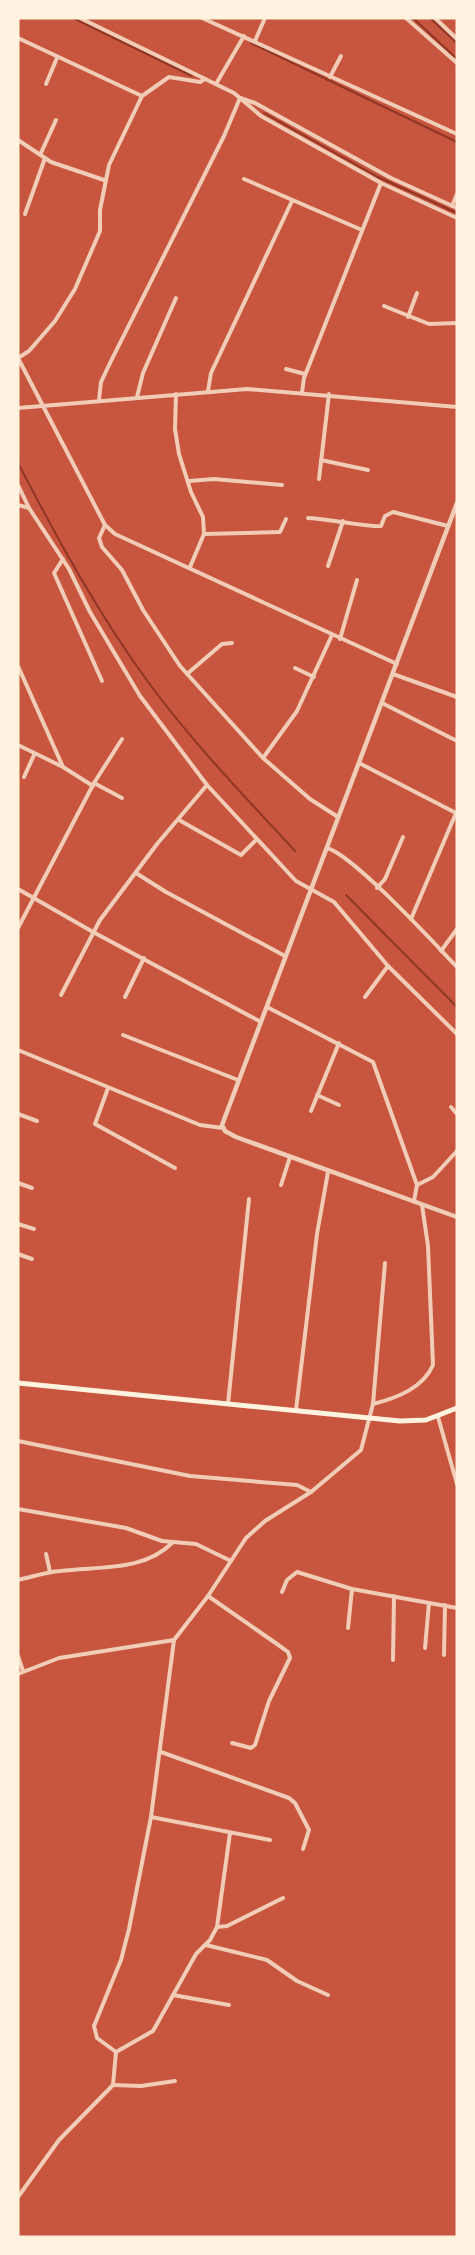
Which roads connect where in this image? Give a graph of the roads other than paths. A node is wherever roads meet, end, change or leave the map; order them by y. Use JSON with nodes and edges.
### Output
{"nodes":[{"id":1,"x":80,"y":18,"type":"edge"},
{"id":2,"x":202,"y":18,"type":"edge"},
{"id":3,"x":266,"y":18,"type":"edge"},
{"id":4,"x":406,"y":18,"type":"edge"},
{"id":5,"x":435,"y":18,"type":"edge"},
{"id":6,"x":244,"y":36,"type":"junction"},
{"id":7,"x":18,"y":38,"type":"edge"},
{"id":8,"x":457,"y":39,"type":"edge"},
{"id":9,"x":255,"y":41,"type":"junction"},
{"id":10,"x":341,"y":56,"type":"dead end"},
{"id":11,"x":57,"y":58,"type":"junction"},
{"id":12,"x":457,"y":63,"type":"edge"},
{"id":13,"x":330,"y":77,"type":"junction"},
{"id":14,"x":205,"y":79,"type":"junction"},
{"id":15,"x":46,"y":84,"type":"dead end"},
{"id":16,"x":216,"y":84,"type":"junction"},
{"id":17,"x":142,"y":96,"type":"junction"},
{"id":18,"x":240,"y":98,"type":"junction"},
{"id":19,"x":56,"y":120,"type":"dead end"},
{"id":20,"x":457,"y":134,"type":"edge"},
{"id":21,"x":18,"y":140,"type":"edge"},
{"id":22,"x":41,"y":153,"type":"junction"},
{"id":23,"x":45,"y":158,"type":"junction"},
{"id":24,"x":244,"y":179,"type":"dead end"},
{"id":25,"x":104,"y":180,"type":"junction"},
{"id":26,"x":381,"y":183,"type":"junction"},
{"id":27,"x":457,"y":194,"type":"edge"},
{"id":28,"x":292,"y":201,"type":"junction"},
{"id":29,"x":455,"y":207,"type":"edge"},
{"id":30,"x":25,"y":214,"type":"dead end"},
{"id":31,"x":457,"y":218,"type":"edge"},
{"id":32,"x":362,"y":230,"type":"junction"},
{"id":33,"x":417,"y":293,"type":"dead end"},
{"id":34,"x":176,"y":298,"type":"dead end"},
{"id":35,"x":384,"y":306,"type":"dead end"},
{"id":36,"x":408,"y":317,"type":"junction"},
{"id":37,"x":457,"y":323,"type":"edge"},
{"id":38,"x":18,"y":358,"type":"edge"},
{"id":39,"x":286,"y":369,"type":"dead end"},
{"id":40,"x":305,"y":374,"type":"junction"},
{"id":41,"x":208,"y":391,"type":"junction"},
{"id":42,"x":302,"y":392,"type":"junction"},
{"id":43,"x":176,"y":394,"type":"junction"},
{"id":44,"x":329,"y":394,"type":"junction"},
{"id":45,"x":137,"y":397,"type":"junction"},
{"id":46,"x":99,"y":400,"type":"junction"},
{"id":47,"x":44,"y":405,"type":"junction"},
{"id":48,"x":457,"y":407,"type":"edge"},
{"id":49,"x":18,"y":408,"type":"edge"},
{"id":50,"x":321,"y":460,"type":"junction"},
{"id":51,"x":368,"y":470,"type":"dead end"},
{"id":52,"x":319,"y":479,"type":"dead end"},
{"id":53,"x":189,"y":481,"type":"junction"},
{"id":54,"x":282,"y":485,"type":"dead end"},
{"id":55,"x":18,"y":487,"type":"edge"},
{"id":56,"x":457,"y":503,"type":"edge"},
{"id":57,"x":18,"y":505,"type":"edge"},
{"id":58,"x":29,"y":508,"type":"junction"},
{"id":59,"x":308,"y":518,"type":"dead end"},
{"id":60,"x":286,"y":519,"type":"dead end"},
{"id":61,"x":343,"y":520,"type":"junction"},
{"id":62,"x":105,"y":525,"type":"junction"},
{"id":63,"x":448,"y":526,"type":"junction"},
{"id":64,"x":204,"y":534,"type":"junction"},
{"id":65,"x":63,"y":559,"type":"junction"},
{"id":66,"x":328,"y":566,"type":"dead end"},
{"id":67,"x":190,"y":567,"type":"junction"},
{"id":68,"x":357,"y":580,"type":"dead end"},
{"id":69,"x":332,"y":635,"type":"junction"},
{"id":70,"x":340,"y":639,"type":"junction"},
{"id":71,"x":232,"y":643,"type":"dead end"},
{"id":72,"x":397,"y":664,"type":"junction"},
{"id":73,"x":18,"y":666,"type":"edge"},
{"id":74,"x":295,"y":668,"type":"dead end"},
{"id":75,"x":187,"y":674,"type":"junction"},
{"id":76,"x":393,"y":674,"type":"junction"},
{"id":77,"x":314,"y":677,"type":"junction"},
{"id":78,"x":102,"y":681,"type":"dead end"},
{"id":79,"x":457,"y":697,"type":"edge"},
{"id":80,"x":382,"y":703,"type":"junction"},
{"id":81,"x":122,"y":739,"type":"dead end"},
{"id":82,"x":457,"y":741,"type":"edge"},
{"id":83,"x":18,"y":745,"type":"edge"},
{"id":84,"x":34,"y":755,"type":"junction"},
{"id":85,"x":263,"y":758,"type":"junction"},
{"id":86,"x":359,"y":763,"type":"junction"},
{"id":87,"x":63,"y":767,"type":"junction"},
{"id":88,"x":24,"y":777,"type":"dead end"},
{"id":89,"x":94,"y":785,"type":"junction"},
{"id":90,"x":207,"y":785,"type":"junction"},
{"id":91,"x":122,"y":798,"type":"dead end"},
{"id":92,"x":338,"y":817,"type":"junction"},
{"id":93,"x":179,"y":820,"type":"junction"},
{"id":94,"x":403,"y":837,"type":"dead end"},
{"id":95,"x":256,"y":840,"type":"junction"},
{"id":96,"x":327,"y":848,"type":"junction"},
{"id":97,"x":136,"y":873,"type":"junction"},
{"id":98,"x":377,"y":888,"type":"junction"},
{"id":99,"x":18,"y":889,"type":"edge"},
{"id":100,"x":311,"y":891,"type":"junction"},
{"id":101,"x":35,"y":898,"type":"junction"},
{"id":102,"x":411,"y":919,"type":"junction"},
{"id":103,"x":18,"y":928,"type":"edge"},
{"id":104,"x":457,"y":929,"type":"edge"},
{"id":105,"x":93,"y":932,"type":"junction"},
{"id":106,"x":441,"y":951,"type":"junction"},
{"id":107,"x":285,"y":956,"type":"junction"},
{"id":108,"x":144,"y":958,"type":"junction"},
{"id":109,"x":388,"y":966,"type":"junction"},
{"id":110,"x":457,"y":967,"type":"edge"},
{"id":111,"x":61,"y":995,"type":"dead end"},
{"id":112,"x":365,"y":997,"type":"dead end"},
{"id":113,"x":125,"y":998,"type":"dead end"},
{"id":114,"x":267,"y":1007,"type":"junction"},
{"id":115,"x":261,"y":1022,"type":"junction"},
{"id":116,"x":457,"y":1034,"type":"edge"},
{"id":117,"x":123,"y":1035,"type":"dead end"},
{"id":118,"x":339,"y":1043,"type":"junction"},
{"id":119,"x":18,"y":1050,"type":"edge"},
{"id":120,"x":238,"y":1080,"type":"junction"},
{"id":121,"x":108,"y":1088,"type":"junction"},
{"id":122,"x":317,"y":1095,"type":"junction"},
{"id":123,"x":339,"y":1105,"type":"dead end"},
{"id":124,"x":451,"y":1107,"type":"dead end"},
{"id":125,"x":311,"y":1111,"type":"dead end"},
{"id":126,"x":18,"y":1114,"type":"edge"},
{"id":127,"x":457,"y":1114,"type":"edge"},
{"id":128,"x":37,"y":1121,"type":"dead end"},
{"id":129,"x":223,"y":1128,"type":"junction"},
{"id":130,"x":457,"y":1151,"type":"edge"},
{"id":131,"x":290,"y":1157,"type":"junction"},
{"id":132,"x":175,"y":1168,"type":"dead end"},
{"id":133,"x":328,"y":1172,"type":"junction"},
{"id":134,"x":18,"y":1183,"type":"edge"},
{"id":135,"x":281,"y":1185,"type":"dead end"},
{"id":136,"x":417,"y":1185,"type":"junction"},
{"id":137,"x":32,"y":1188,"type":"dead end"},
{"id":138,"x":249,"y":1200,"type":"dead end"},
{"id":139,"x":414,"y":1201,"type":"junction"},
{"id":140,"x":422,"y":1205,"type":"junction"},
{"id":141,"x":457,"y":1217,"type":"edge"},
{"id":142,"x":18,"y":1224,"type":"edge"},
{"id":143,"x":34,"y":1229,"type":"dead end"},
{"id":144,"x":18,"y":1254,"type":"edge"},
{"id":145,"x":32,"y":1258,"type":"dead end"},
{"id":146,"x":384,"y":1263,"type":"dead end"},
{"id":147,"x":18,"y":1383,"type":"edge"},
{"id":148,"x":228,"y":1404,"type":"junction"},
{"id":149,"x":373,"y":1404,"type":"junction"},
{"id":150,"x":457,"y":1408,"type":"edge"},
{"id":151,"x":296,"y":1410,"type":"junction"},
{"id":152,"x":369,"y":1418,"type":"junction"},
{"id":153,"x":438,"y":1418,"type":"junction"},
{"id":154,"x":18,"y":1441,"type":"edge"},
{"id":155,"x":457,"y":1484,"type":"edge"},
{"id":156,"x":311,"y":1492,"type":"junction"},
{"id":157,"x":18,"y":1509,"type":"edge"},
{"id":158,"x":173,"y":1542,"type":"junction"},
{"id":159,"x":46,"y":1554,"type":"dead end"},
{"id":160,"x":231,"y":1561,"type":"junction"},
{"id":161,"x":50,"y":1572,"type":"junction"},
{"id":162,"x":18,"y":1580,"type":"edge"},
{"id":163,"x":352,"y":1589,"type":"junction"},
{"id":164,"x":282,"y":1592,"type":"dead end"},
{"id":165,"x":208,"y":1596,"type":"junction"},
{"id":166,"x":394,"y":1596,"type":"junction"},
{"id":167,"x":429,"y":1603,"type":"junction"},
{"id":168,"x":445,"y":1605,"type":"junction"},
{"id":169,"x":457,"y":1608,"type":"edge"},
{"id":170,"x":348,"y":1628,"type":"dead end"},
{"id":171,"x":174,"y":1640,"type":"junction"},
{"id":172,"x":425,"y":1648,"type":"dead end"},
{"id":173,"x":444,"y":1655,"type":"dead end"},
{"id":174,"x":18,"y":1656,"type":"edge"},
{"id":175,"x":393,"y":1660,"type":"dead end"},
{"id":176,"x":23,"y":1671,"type":"junction"},
{"id":177,"x":18,"y":1674,"type":"edge"},
{"id":178,"x":232,"y":1743,"type":"dead end"},
{"id":179,"x":161,"y":1752,"type":"junction"},
{"id":180,"x":151,"y":1817,"type":"junction"},
{"id":181,"x":230,"y":1833,"type":"junction"},
{"id":182,"x":270,"y":1840,"type":"dead end"},
{"id":183,"x":303,"y":1849,"type":"dead end"},
{"id":184,"x":283,"y":1898,"type":"dead end"},
{"id":185,"x":217,"y":1927,"type":"junction"},
{"id":186,"x":206,"y":1945,"type":"junction"},
{"id":187,"x":173,"y":1995,"type":"junction"},
{"id":188,"x":328,"y":1995,"type":"dead end"},
{"id":189,"x":229,"y":2005,"type":"dead end"},
{"id":190,"x":116,"y":2052,"type":"junction"},
{"id":191,"x":175,"y":2081,"type":"dead end"},
{"id":192,"x":113,"y":2085,"type":"junction"},
{"id":193,"x":18,"y":2197,"type":"edge"}],
"edges":[{"from":1,"to":14,"type":"street"},
{"from":2,"to":6,"type":"street"},
{"from":3,"to":9,"type":"street"},
{"from":4,"to":12,"type":"street"},
{"from":5,"to":8,"type":"street"},
{"from":6,"to":9,"type":"street"},
{"from":6,"to":16,"type":"street"},
{"from":7,"to":11,"type":"street"},
{"from":9,"to":13,"type":"street"},
{"from":10,"to":13,"type":"street"},
{"from":11,"to":15,"type":"street"},
{"from":11,"to":17,"type":"street"},
{"from":13,"to":20,"type":"street"},
{"from":14,"to":16,"type":"street"},
{"from":14,"to":17,"type":"street"},
{"from":16,"to":18,"type":"street"},
{"from":17,"to":25,"type":"street"},
{"from":18,"to":26,"type":"street"},
{"from":18,"to":29,"type":"street"},
{"from":18,"to":46,"type":"street"},
{"from":19,"to":22,"type":"street"},
{"from":21,"to":22,"type":"street"},
{"from":22,"to":23,"type":"street"},
{"from":23,"to":25,"type":"street"},
{"from":23,"to":30,"type":"street"},
{"from":24,"to":28,"type":"street"},
{"from":25,"to":38,"type":"street"},
{"from":26,"to":31,"type":"street"},
{"from":26,"to":32,"type":"street"},
{"from":27,"to":29,"type":"street"},
{"from":28,"to":32,"type":"street"},
{"from":28,"to":41,"type":"street"},
{"from":32,"to":40,"type":"street"},
{"from":33,"to":36,"type":"street"},
{"from":34,"to":45,"type":"street"},
{"from":35,"to":36,"type":"street"},
{"from":36,"to":37,"type":"street"},
{"from":38,"to":47,"type":"street"},
{"from":39,"to":40,"type":"street"},
{"from":40,"to":42,"type":"street"},
{"from":41,"to":42,"type":"street"},
{"from":41,"to":43,"type":"street"},
{"from":42,"to":44,"type":"street"},
{"from":43,"to":45,"type":"street"},
{"from":43,"to":53,"type":"street"},
{"from":44,"to":48,"type":"street"},
{"from":44,"to":50,"type":"street"},
{"from":45,"to":46,"type":"street"},
{"from":46,"to":47,"type":"street"},
{"from":47,"to":49,"type":"street"},
{"from":47,"to":62,"type":"street"},
{"from":50,"to":51,"type":"street"},
{"from":50,"to":52,"type":"street"},
{"from":53,"to":54,"type":"street"},
{"from":53,"to":64,"type":"street"},
{"from":55,"to":58,"type":"street"},
{"from":56,"to":63,"type":"street"},
{"from":57,"to":58,"type":"street"},
{"from":58,"to":65,"type":"street"},
{"from":59,"to":61,"type":"street"},
{"from":60,"to":64,"type":"street"},
{"from":61,"to":63,"type":"street"},
{"from":61,"to":66,"type":"street"},
{"from":62,"to":67,"type":"street"},
{"from":62,"to":75,"type":"street"},
{"from":63,"to":72,"type":"street"},
{"from":64,"to":67,"type":"street"},
{"from":65,"to":78,"type":"street"},
{"from":65,"to":90,"type":"street"},
{"from":67,"to":69,"type":"street"},
{"from":68,"to":70,"type":"street"},
{"from":69,"to":70,"type":"street"},
{"from":69,"to":77,"type":"street"},
{"from":70,"to":72,"type":"street"},
{"from":71,"to":75,"type":"street"},
{"from":72,"to":76,"type":"street"},
{"from":73,"to":87,"type":"street"},
{"from":74,"to":77,"type":"street"},
{"from":75,"to":85,"type":"street"},
{"from":76,"to":79,"type":"street"},
{"from":76,"to":80,"type":"street"},
{"from":77,"to":85,"type":"street"},
{"from":80,"to":82,"type":"street"},
{"from":80,"to":86,"type":"street"},
{"from":81,"to":89,"type":"street"},
{"from":83,"to":84,"type":"street"},
{"from":84,"to":87,"type":"street"},
{"from":84,"to":88,"type":"street"},
{"from":85,"to":92,"type":"street"},
{"from":86,"to":92,"type":"street"},
{"from":86,"to":102,"type":"street"},
{"from":87,"to":89,"type":"street"},
{"from":89,"to":91,"type":"street"},
{"from":89,"to":101,"type":"street"},
{"from":90,"to":93,"type":"street"},
{"from":90,"to":95,"type":"street"},
{"from":92,"to":96,"type":"street"},
{"from":93,"to":95,"type":"street"},
{"from":93,"to":97,"type":"street"},
{"from":94,"to":98,"type":"street"},
{"from":95,"to":100,"type":"street"},
{"from":96,"to":98,"type":"street"},
{"from":96,"to":100,"type":"street"},
{"from":97,"to":105,"type":"street"},
{"from":97,"to":107,"type":"street"},
{"from":98,"to":102,"type":"street"},
{"from":99,"to":101,"type":"street"},
{"from":100,"to":107,"type":"street"},
{"from":100,"to":109,"type":"street"},
{"from":101,"to":103,"type":"street"},
{"from":101,"to":105,"type":"street"},
{"from":102,"to":106,"type":"street"},
{"from":104,"to":106,"type":"street"},
{"from":105,"to":108,"type":"street"},
{"from":105,"to":111,"type":"street"},
{"from":106,"to":110,"type":"street"},
{"from":107,"to":114,"type":"street"},
{"from":108,"to":113,"type":"street"},
{"from":108,"to":115,"type":"street"},
{"from":109,"to":112,"type":"street"},
{"from":109,"to":116,"type":"street"},
{"from":114,"to":115,"type":"street"},
{"from":114,"to":118,"type":"street"},
{"from":115,"to":120,"type":"street"},
{"from":117,"to":120,"type":"street"},
{"from":118,"to":122,"type":"street"},
{"from":118,"to":136,"type":"street"},
{"from":119,"to":121,"type":"street"},
{"from":120,"to":129,"type":"street"},
{"from":121,"to":129,"type":"street"},
{"from":121,"to":132,"type":"street"},
{"from":122,"to":123,"type":"street"},
{"from":122,"to":125,"type":"street"},
{"from":124,"to":127,"type":"street"},
{"from":126,"to":128,"type":"street"},
{"from":129,"to":131,"type":"street"},
{"from":130,"to":136,"type":"street"},
{"from":131,"to":133,"type":"street"},
{"from":131,"to":135,"type":"street"},
{"from":133,"to":139,"type":"street"},
{"from":133,"to":151,"type":"street"},
{"from":134,"to":137,"type":"street"},
{"from":136,"to":139,"type":"street"},
{"from":138,"to":148,"type":"street"},
{"from":139,"to":140,"type":"street"},
{"from":140,"to":141,"type":"street"},
{"from":140,"to":149,"type":"street"},
{"from":142,"to":143,"type":"street"},
{"from":144,"to":145,"type":"street"},
{"from":146,"to":149,"type":"street"},
{"from":147,"to":148,"type":"main road"},
{"from":148,"to":151,"type":"main road"},
{"from":149,"to":152,"type":"street"},
{"from":150,"to":153,"type":"main road"},
{"from":151,"to":152,"type":"main road"},
{"from":152,"to":153,"type":"main road"},
{"from":152,"to":156,"type":"street"},
{"from":153,"to":155,"type":"street"},
{"from":154,"to":156,"type":"street"},
{"from":156,"to":160,"type":"street"},
{"from":157,"to":158,"type":"street"},
{"from":158,"to":160,"type":"street"},
{"from":158,"to":161,"type":"street"},
{"from":159,"to":161,"type":"street"},
{"from":160,"to":165,"type":"street"},
{"from":161,"to":162,"type":"street"},
{"from":163,"to":164,"type":"street"},
{"from":163,"to":166,"type":"street"},
{"from":163,"to":170,"type":"street"},
{"from":165,"to":171,"type":"street"},
{"from":165,"to":178,"type":"street"},
{"from":166,"to":167,"type":"street"},
{"from":166,"to":175,"type":"street"},
{"from":167,"to":168,"type":"street"},
{"from":167,"to":172,"type":"street"},
{"from":168,"to":169,"type":"street"},
{"from":168,"to":173,"type":"street"},
{"from":171,"to":176,"type":"street"},
{"from":171,"to":179,"type":"street"},
{"from":174,"to":176,"type":"street"},
{"from":176,"to":177,"type":"street"},
{"from":179,"to":180,"type":"street"},
{"from":179,"to":183,"type":"street"},
{"from":180,"to":181,"type":"street"},
{"from":180,"to":190,"type":"street"},
{"from":181,"to":182,"type":"street"},
{"from":181,"to":185,"type":"street"},
{"from":184,"to":185,"type":"street"},
{"from":185,"to":186,"type":"street"},
{"from":186,"to":187,"type":"street"},
{"from":186,"to":188,"type":"street"},
{"from":187,"to":189,"type":"street"},
{"from":187,"to":190,"type":"street"},
{"from":190,"to":192,"type":"street"},
{"from":191,"to":192,"type":"street"},
{"from":192,"to":193,"type":"street"}]}
